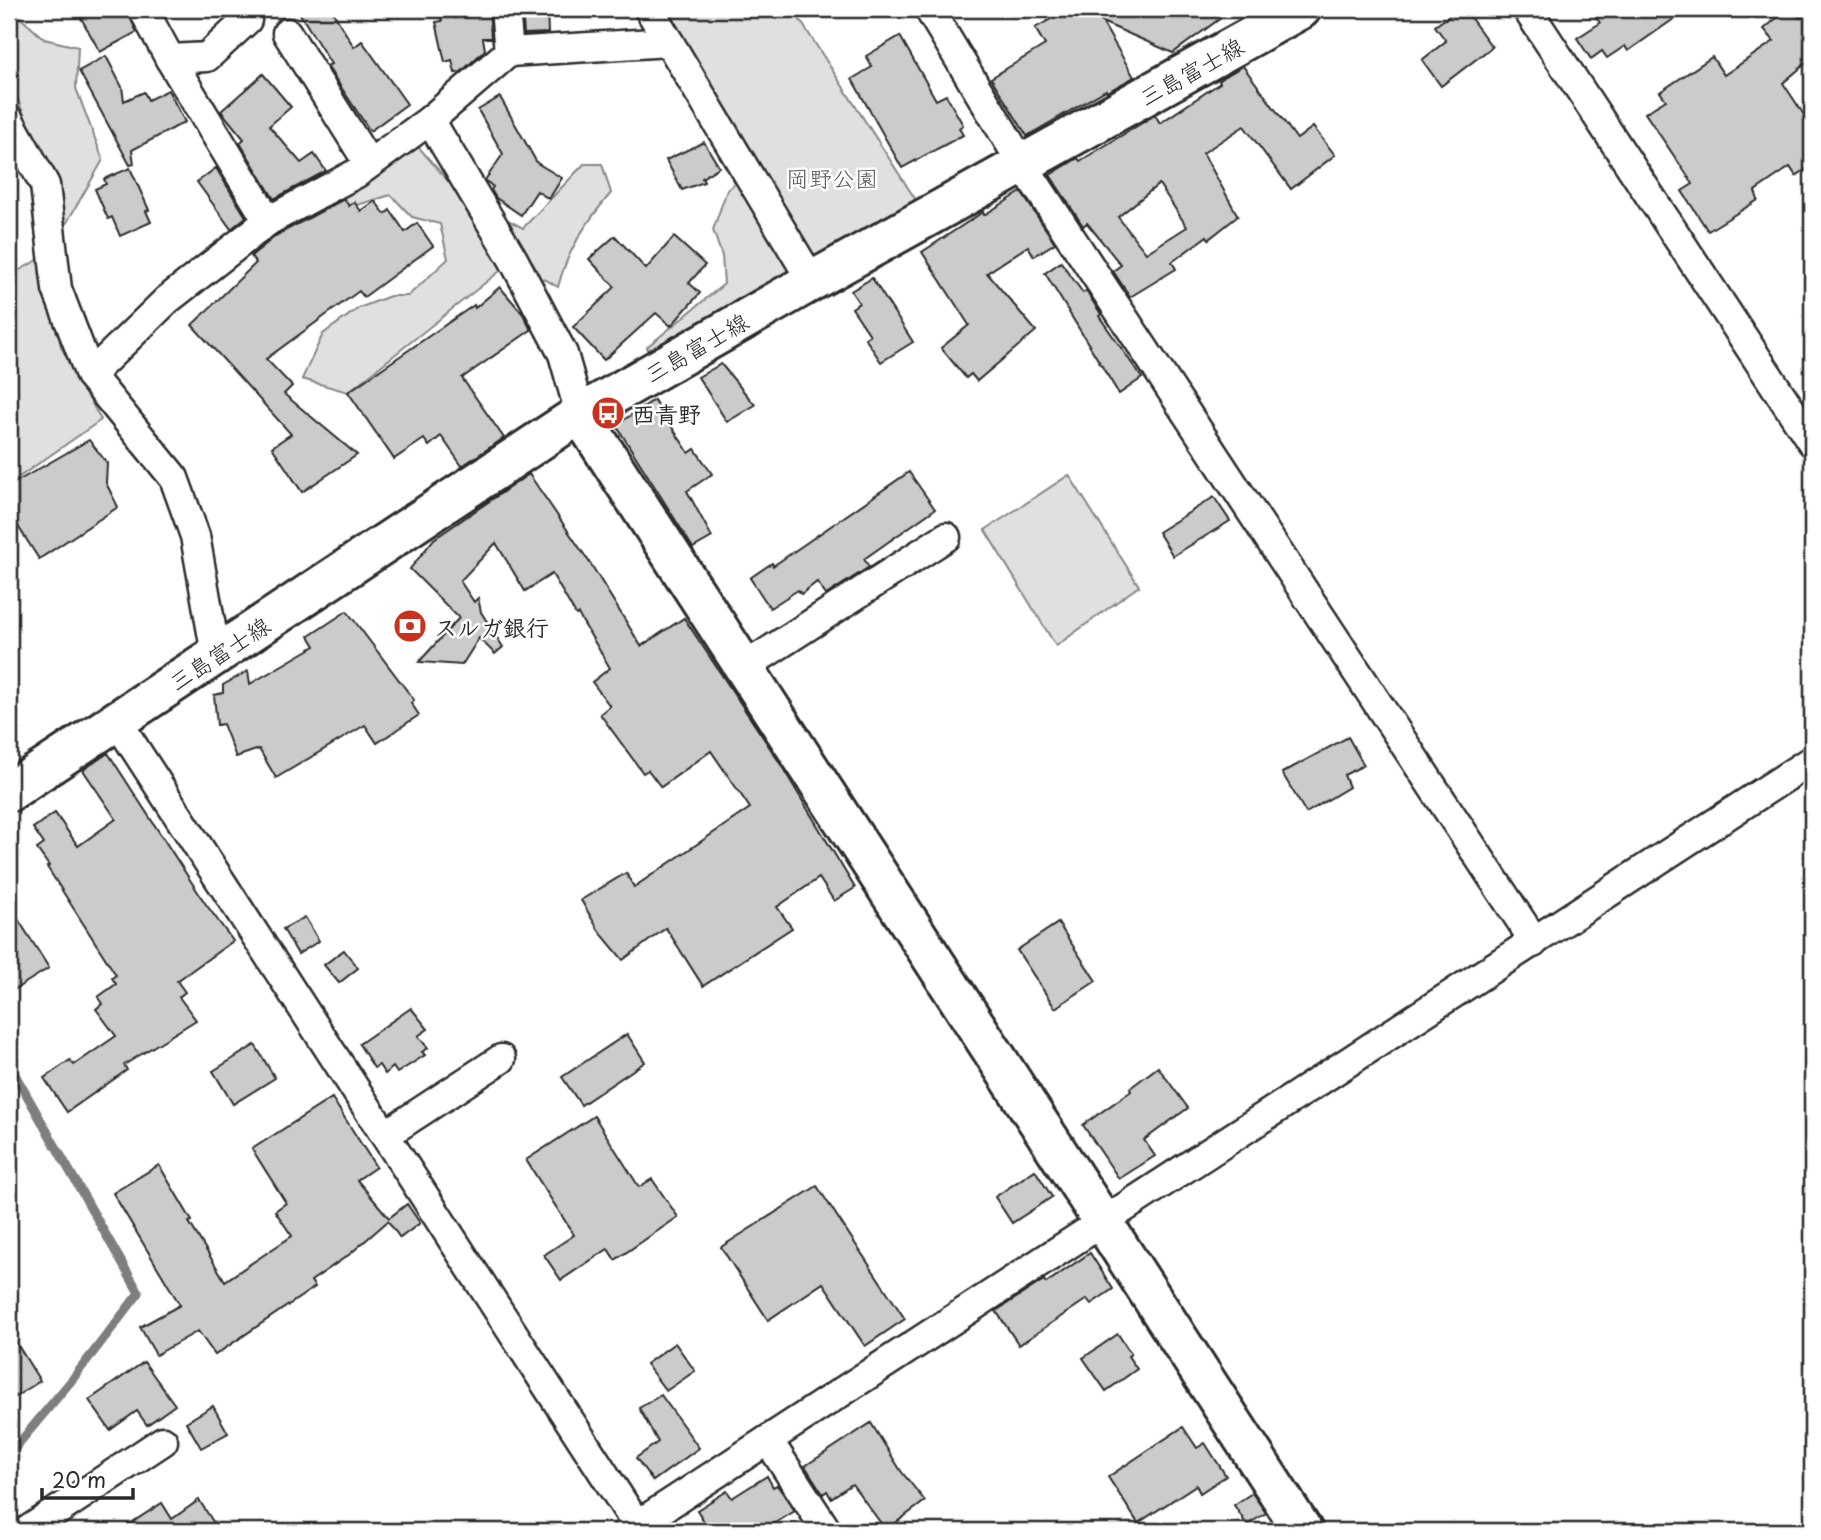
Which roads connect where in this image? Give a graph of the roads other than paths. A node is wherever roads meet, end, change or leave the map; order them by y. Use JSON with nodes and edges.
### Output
{"nodes":[{"id":1,"x":143,"y":9,"type":"edge"},
{"id":2,"x":505,"y":9,"type":"edge"},
{"id":3,"x":649,"y":9,"type":"edge"},
{"id":4,"x":929,"y":9,"type":"edge"},
{"id":5,"x":1301,"y":9,"type":"edge"},
{"id":6,"x":1527,"y":9,"type":"edge"},
{"id":7,"x":247,"y":20,"type":"dead end"},
{"id":8,"x":287,"y":33,"type":"dead end"},
{"id":9,"x":669,"y":42,"type":"junction"},
{"id":10,"x":509,"y":52,"type":"junction"},
{"id":11,"x":170,"y":59,"type":"junction"},
{"id":12,"x":9,"y":120,"type":"edge"},
{"id":13,"x":430,"y":120,"type":"junction"},
{"id":14,"x":369,"y":164,"type":"junction"},
{"id":15,"x":1023,"y":165,"type":"junction"},
{"id":16,"x":268,"y":221,"type":"junction"},
{"id":17,"x":812,"y":281,"type":"junction"},
{"id":18,"x":90,"y":375,"type":"junction"},
{"id":19,"x":580,"y":414,"type":"junction"},
{"id":20,"x":1812,"y":442,"type":"edge"},
{"id":21,"x":946,"y":537,"type":"dead end"},
{"id":22,"x":216,"y":655,"type":"junction"},
{"id":23,"x":743,"y":668,"type":"junction"},
{"id":24,"x":117,"y":721,"type":"junction"},
{"id":25,"x":1812,"y":760,"type":"edge"},
{"id":26,"x":9,"y":792,"type":"edge"},
{"id":27,"x":1533,"y":943,"type":"junction"},
{"id":28,"x":501,"y":1059,"type":"dead end"},
{"id":29,"x":385,"y":1135,"type":"junction"},
{"id":30,"x":1101,"y":1222,"type":"junction"},
{"id":31,"x":768,"y":1440,"type":"junction"},
{"id":32,"x":163,"y":1441,"type":"dead end"},
{"id":33,"x":636,"y":1529,"type":"edge"},
{"id":34,"x":27,"y":1531,"type":"edge"},
{"id":35,"x":827,"y":1531,"type":"edge"},
{"id":36,"x":1303,"y":1531,"type":"edge"}],
"edges":[{"from":1,"to":11,"type":"street"},
{"from":2,"to":10,"type":"street"},
{"from":3,"to":9,"type":"street"},
{"from":4,"to":15,"type":"street"},
{"from":5,"to":15,"type":"main road","name":"三島富士線"},
{"from":6,"to":20,"type":"street"},
{"from":7,"to":11,"type":"street"},
{"from":8,"to":14,"type":"street"},
{"from":9,"to":10,"type":"street"},
{"from":9,"to":17,"type":"street"},
{"from":10,"to":13,"type":"street"},
{"from":11,"to":16,"type":"street"},
{"from":12,"to":18,"type":"street"},
{"from":13,"to":14,"type":"street"},
{"from":13,"to":19,"type":"street"},
{"from":14,"to":16,"type":"street"},
{"from":15,"to":17,"type":"main road","name":"三島富士線"},
{"from":15,"to":27,"type":"street"},
{"from":16,"to":18,"type":"street"},
{"from":17,"to":19,"type":"main road","name":"三島富士線"},
{"from":18,"to":22,"type":"street"},
{"from":19,"to":22,"type":"main road","name":"三島富士線"},
{"from":19,"to":23,"type":"main road"},
{"from":21,"to":23,"type":"street"},
{"from":22,"to":24,"type":"main road","name":"三島富士線"},
{"from":23,"to":30,"type":"main road"},
{"from":24,"to":26,"type":"main road","name":"三島富士線"},
{"from":24,"to":29,"type":"street"},
{"from":25,"to":27,"type":"street"},
{"from":27,"to":30,"type":"street"},
{"from":28,"to":29,"type":"street"},
{"from":29,"to":33,"type":"street"},
{"from":30,"to":31,"type":"street"},
{"from":30,"to":36,"type":"main road"},
{"from":31,"to":33,"type":"street"},
{"from":31,"to":35,"type":"street"},
{"from":32,"to":34,"type":"street"}]}
